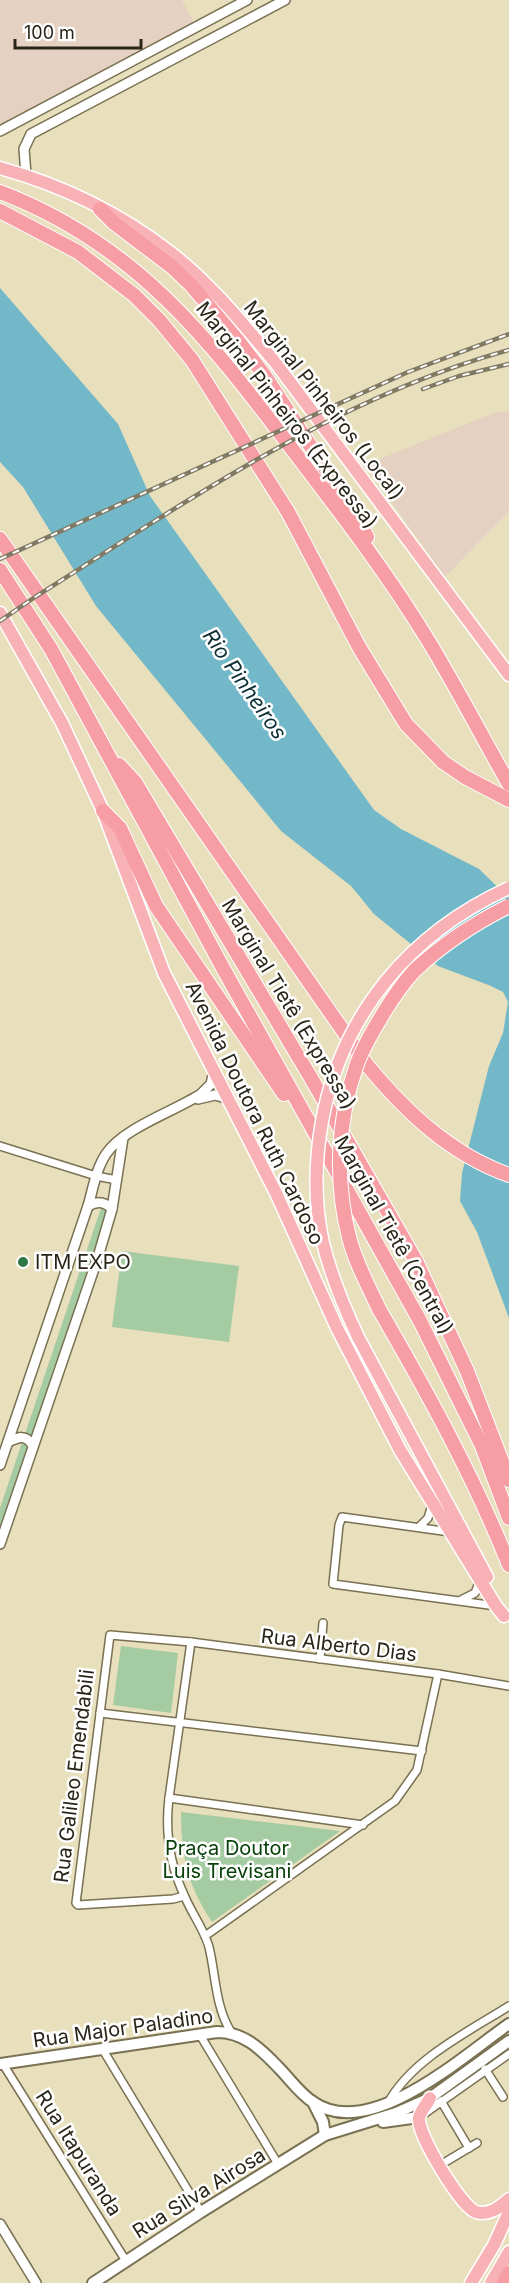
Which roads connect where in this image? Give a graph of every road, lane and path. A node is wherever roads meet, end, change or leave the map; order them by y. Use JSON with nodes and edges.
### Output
{"nodes":[{"id":1,"x":248,"y":0,"type":"edge"},
{"id":2,"x":285,"y":0,"type":"edge"},
{"id":3,"x":257,"y":14,"type":"junction"},
{"id":4,"x":32,"y":115,"type":"junction"},
{"id":5,"x":40,"y":130,"type":"junction"},
{"id":6,"x":0,"y":131,"type":"edge"},
{"id":7,"x":0,"y":168,"type":"edge"},
{"id":8,"x":26,"y":176,"type":"junction"},
{"id":9,"x":0,"y":192,"type":"edge"},
{"id":10,"x":100,"y":209,"type":"junction"},
{"id":11,"x":0,"y":211,"type":"edge"},
{"id":12,"x":0,"y":539,"type":"edge"},
{"id":13,"x":372,"y":556,"type":"junction"},
{"id":14,"x":0,"y":570,"type":"edge"},
{"id":15,"x":0,"y":613,"type":"edge"},
{"id":16,"x":509,"y":675,"type":"edge"},
{"id":17,"x":109,"y":757,"type":"junction"},
{"id":18,"x":509,"y":784,"type":"edge"},
{"id":19,"x":509,"y":800,"type":"edge"},
{"id":20,"x":103,"y":811,"type":"junction"},
{"id":21,"x":509,"y":888,"type":"edge"},
{"id":22,"x":509,"y":906,"type":"edge"},
{"id":23,"x":214,"y":1071,"type":"junction"},
{"id":24,"x":229,"y":1099,"type":"junction"},
{"id":25,"x":190,"y":1101,"type":"junction"},
{"id":26,"x":123,"y":1138,"type":"junction"},
{"id":27,"x":0,"y":1146,"type":"edge"},
{"id":28,"x":509,"y":1175,"type":"edge"},
{"id":29,"x":96,"y":1176,"type":"junction"},
{"id":30,"x":117,"y":1180,"type":"junction"},
{"id":31,"x":88,"y":1206,"type":"junction"},
{"id":32,"x":112,"y":1209,"type":"junction"},
{"id":33,"x":379,"y":1248,"type":"junction"},
{"id":34,"x":8,"y":1442,"type":"junction"},
{"id":35,"x":33,"y":1446,"type":"junction"},
{"id":36,"x":0,"y":1465,"type":"edge"},
{"id":37,"x":509,"y":1480,"type":"edge"},
{"id":38,"x":432,"y":1502,"type":"junction"},
{"id":39,"x":509,"y":1518,"type":"edge"},
{"id":40,"x":420,"y":1526,"type":"junction"},
{"id":41,"x":450,"y":1532,"type":"junction"},
{"id":42,"x":0,"y":1544,"type":"edge"},
{"id":43,"x":509,"y":1565,"type":"edge"},
{"id":44,"x":480,"y":1580,"type":"junction"},
{"id":45,"x":461,"y":1600,"type":"junction"},
{"id":46,"x":503,"y":1616,"type":"edge"},
{"id":47,"x":323,"y":1623,"type":"dead end"},
{"id":48,"x":165,"y":1639,"type":"joint"},
{"id":49,"x":191,"y":1642,"type":"junction"},
{"id":50,"x":320,"y":1659,"type":"junction"},
{"id":51,"x":438,"y":1674,"type":"junction"},
{"id":52,"x":509,"y":1686,"type":"edge"},
{"id":53,"x":100,"y":1713,"type":"junction"},
{"id":54,"x":180,"y":1722,"type":"junction"},
{"id":55,"x":422,"y":1751,"type":"junction"},
{"id":56,"x":169,"y":1797,"type":"junction"},
{"id":57,"x":363,"y":1825,"type":"junction"},
{"id":58,"x":184,"y":1896,"type":"junction"},
{"id":59,"x":206,"y":1936,"type":"junction"},
{"id":60,"x":509,"y":2006,"type":"edge"},
{"id":61,"x":223,"y":2020,"type":"junction"},
{"id":62,"x":509,"y":2024,"type":"edge"},
{"id":63,"x":217,"y":2032,"type":"junction"},
{"id":64,"x":231,"y":2032,"type":"junction"},
{"id":65,"x":200,"y":2035,"type":"junction"},
{"id":66,"x":509,"y":2041,"type":"edge"},
{"id":67,"x":103,"y":2050,"type":"junction"},
{"id":68,"x":509,"y":2054,"type":"edge"},
{"id":69,"x":1,"y":2064,"type":"edge"},
{"id":70,"x":485,"y":2069,"type":"junction"},
{"id":71,"x":503,"y":2097,"type":"dead end"},
{"id":72,"x":435,"y":2098,"type":"junction"},
{"id":73,"x":313,"y":2102,"type":"junction"},
{"id":74,"x":388,"y":2103,"type":"junction"},
{"id":75,"x":419,"y":2117,"type":"junction"},
{"id":76,"x":371,"y":2121,"type":"junction"},
{"id":77,"x":325,"y":2135,"type":"junction"},
{"id":78,"x":477,"y":2143,"type":"dead end"},
{"id":79,"x":469,"y":2148,"type":"junction"},
{"id":80,"x":447,"y":2162,"type":"dead end"},
{"id":81,"x":278,"y":2164,"type":"junction"},
{"id":82,"x":509,"y":2199,"type":"edge"},
{"id":83,"x":201,"y":2212,"type":"junction"},
{"id":84,"x":509,"y":2212,"type":"edge"},
{"id":85,"x":0,"y":2224,"type":"edge"},
{"id":86,"x":509,"y":2252,"type":"edge"},
{"id":87,"x":126,"y":2260,"type":"junction"},
{"id":88,"x":509,"y":2273,"type":"edge"},
{"id":89,"x":36,"y":2283,"type":"edge"},
{"id":90,"x":93,"y":2283,"type":"edge"},
{"id":91,"x":471,"y":2283,"type":"edge"},
{"id":92,"x":491,"y":2283,"type":"edge"},
{"id":93,"x":504,"y":2283,"type":"edge"}],
"edges":[{"from":1,"to":3,"type":"street"},
{"from":1,"to":4,"type":"street"},
{"from":2,"to":3,"type":"street"},
{"from":3,"to":5,"type":"street"},
{"from":4,"to":5,"type":"street"},
{"from":4,"to":6,"type":"street"},
{"from":5,"to":8,"type":"street"},
{"from":7,"to":8,"type":"highway","name":"Marginal Pinheiros (Local)"},
{"from":8,"to":10,"type":"highway","name":"Marginal Pinheiros (Local)"},
{"from":9,"to":13,"type":"highway","name":"Marginal Pinheiros (Expressa)"},
{"from":10,"to":13,"type":"highway"},
{"from":10,"to":16,"type":"highway","name":"Marginal Pinheiros (Local)"},
{"from":11,"to":19,"type":"highway"},
{"from":12,"to":28,"type":"highway"},
{"from":13,"to":18,"type":"highway","name":"Marginal Pinheiros (Expressa)"},
{"from":14,"to":17,"type":"highway","name":"Marginal Tietê (Expressa)"},
{"from":15,"to":20,"type":"highway","name":"Avenida Doutora Ruth Cardoso"},
{"from":17,"to":33,"type":"highway","name":"Marginal Tietê (Central)"},
{"from":17,"to":37,"type":"highway","name":"Marginal Tietê (Expressa)"},
{"from":20,"to":23,"type":"highway","name":"Avenida Doutora Ruth Cardoso"},
{"from":20,"to":33,"type":"highway"},
{"from":21,"to":46,"type":"highway","bridge":true},
{"from":22,"to":43,"type":"highway","bridge":true},
{"from":23,"to":24,"type":"highway","name":"Avenida Doutora Ruth Cardoso"},
{"from":23,"to":25,"type":"street"},
{"from":24,"to":25,"type":"street"},
{"from":24,"to":38,"type":"highway","name":"Avenida Doutora Ruth Cardoso"},
{"from":25,"to":26,"type":"street"},
{"from":26,"to":29,"type":"street"},
{"from":26,"to":30,"type":"street"},
{"from":27,"to":29,"type":"street"},
{"from":29,"to":30,"type":"street"},
{"from":29,"to":31,"type":"street"},
{"from":30,"to":32,"type":"street"},
{"from":31,"to":32,"type":"street"},
{"from":31,"to":34,"type":"street"},
{"from":32,"to":35,"type":"street"},
{"from":33,"to":39,"type":"highway","name":"Marginal Tietê (Central)"},
{"from":34,"to":35,"type":"street"},
{"from":34,"to":36,"type":"street"},
{"from":35,"to":42,"type":"street"},
{"from":38,"to":40,"type":"street"},
{"from":38,"to":41,"type":"highway","name":"Avenida Doutora Ruth Cardoso"},
{"from":40,"to":41,"type":"street"},
{"from":40,"to":45,"type":"street"},
{"from":41,"to":44,"type":"highway","name":"Avenida Doutora Ruth Cardoso"},
{"from":44,"to":45,"type":"street"},
{"from":44,"to":46,"type":"highway","name":"Avenida Doutora Ruth Cardoso"},
{"from":45,"to":46,"type":"street"},
{"from":47,"to":50,"type":"street"},
{"from":48,"to":49,"type":"street","name":"Rua Alberto Dias"},
{"from":48,"to":53,"type":"street","name":"Rua Galileo Emendabili"},
{"from":49,"to":50,"type":"street","name":"Rua Alberto Dias"},
{"from":49,"to":54,"type":"street"},
{"from":50,"to":51,"type":"street","name":"Rua Alberto Dias"},
{"from":51,"to":52,"type":"street","name":"Rua Alberto Dias"},
{"from":51,"to":55,"type":"street"},
{"from":53,"to":54,"type":"street"},
{"from":53,"to":58,"type":"street","name":"Rua Galileo Emendabili"},
{"from":54,"to":55,"type":"street"},
{"from":54,"to":56,"type":"street"},
{"from":55,"to":57,"type":"street"},
{"from":56,"to":57,"type":"street"},
{"from":56,"to":58,"type":"street"},
{"from":57,"to":59,"type":"street"},
{"from":58,"to":59,"type":"street"},
{"from":59,"to":61,"type":"street"},
{"from":60,"to":74,"type":"street"},
{"from":61,"to":63,"type":"street"},
{"from":61,"to":64,"type":"street"},
{"from":62,"to":74,"type":"main road","name":"Rua Major Paladino"},
{"from":63,"to":64,"type":"main road","name":"Rua Major Paladino"},
{"from":63,"to":65,"type":"main road","name":"Rua Major Paladino"},
{"from":64,"to":73,"type":"main road","name":"Rua Major Paladino"},
{"from":65,"to":67,"type":"main road","name":"Rua Major Paladino"},
{"from":65,"to":81,"type":"street"},
{"from":66,"to":72,"type":"main road"},
{"from":67,"to":69,"type":"main road","name":"Rua Major Paladino"},
{"from":67,"to":83,"type":"street"},
{"from":68,"to":70,"type":"street"},
{"from":69,"to":87,"type":"street","name":"Rua Itapuranda"},
{"from":70,"to":71,"type":"street"},
{"from":70,"to":72,"type":"street"},
{"from":72,"to":75,"type":"highway"},
{"from":72,"to":76,"type":"main road"},
{"from":72,"to":79,"type":"street"},
{"from":73,"to":74,"type":"main road","name":"Rua Major Paladino"},
{"from":73,"to":77,"type":"main road"},
{"from":75,"to":76,"type":"main road"},
{"from":75,"to":82,"type":"highway"},
{"from":76,"to":77,"type":"main road"},
{"from":77,"to":81,"type":"main road","name":"Rua Silva Airosa"},
{"from":78,"to":79,"type":"street"},
{"from":79,"to":80,"type":"street"},
{"from":81,"to":83,"type":"main road","name":"Rua Silva Airosa"},
{"from":83,"to":87,"type":"main road","name":"Rua Silva Airosa"},
{"from":84,"to":91,"type":"highway"},
{"from":85,"to":89,"type":"street"},
{"from":86,"to":92,"type":"highway"},
{"from":87,"to":90,"type":"main road","name":"Rua Silva Airosa"},
{"from":88,"to":93,"type":"highway"}]}
